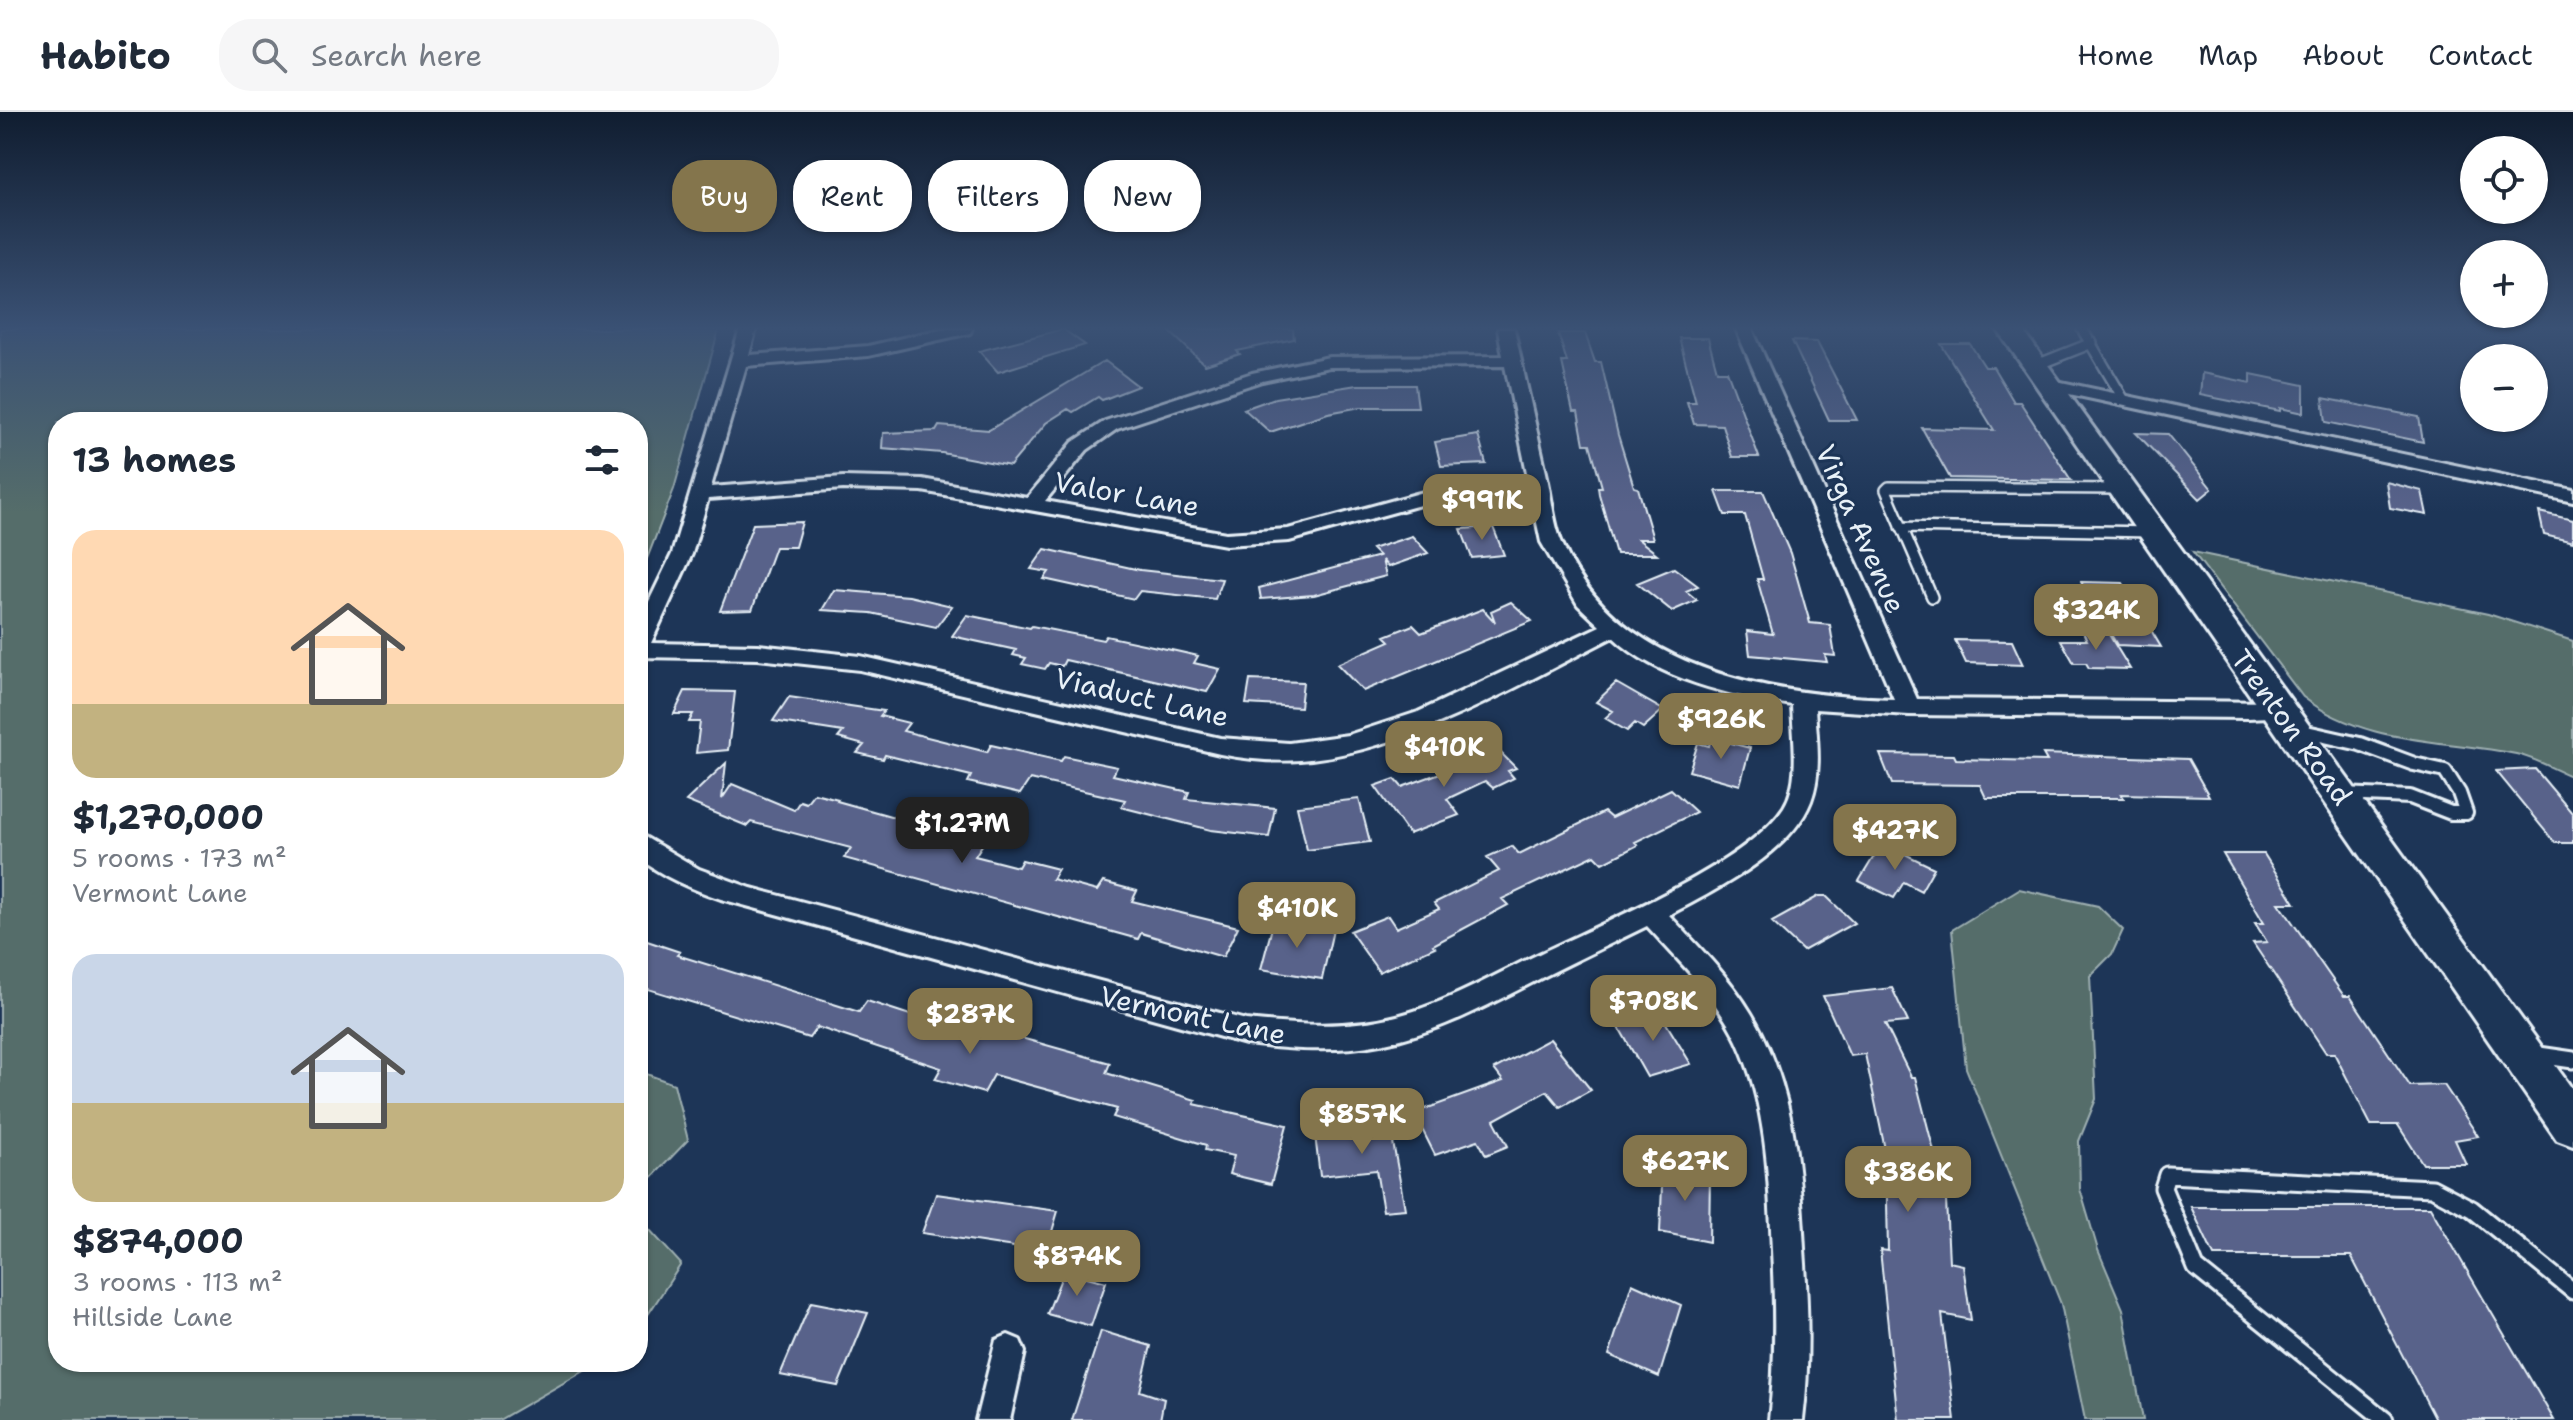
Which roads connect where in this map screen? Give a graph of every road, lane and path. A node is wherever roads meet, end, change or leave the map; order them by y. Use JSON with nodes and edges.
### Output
{"nodes":[{"id":1,"x":730,"y":390,"type":"edge"},
{"id":2,"x":1215,"y":390,"type":"edge"},
{"id":3,"x":1519,"y":390,"type":"edge"},
{"id":4,"x":1771,"y":390,"type":"edge"},
{"id":5,"x":2051,"y":390,"type":"edge"},
{"id":6,"x":2091,"y":390,"type":"edge"},
{"id":7,"x":2118,"y":390,"type":"edge"},
{"id":8,"x":2124,"y":400,"type":"junction"},
{"id":9,"x":2120,"y":489,"type":"junction"},
{"id":10,"x":1540,"y":493,"type":"junction"},
{"id":11,"x":700,"y":494,"type":"junction"},
{"id":12,"x":2573,"y":496,"type":"edge"},
{"id":13,"x":1031,"y":505,"type":"junction"},
{"id":14,"x":1901,"y":527,"type":"junction"},
{"id":15,"x":2150,"y":532,"type":"junction"},
{"id":16,"x":1932,"y":597,"type":"dead end"},
{"id":17,"x":648,"y":627,"type":"edge"},
{"id":18,"x":1614,"y":628,"type":"junction"},
{"id":19,"x":648,"y":648,"type":"edge"},
{"id":20,"x":1803,"y":700,"type":"junction"},
{"id":21,"x":1909,"y":707,"type":"junction"},
{"id":22,"x":2288,"y":720,"type":"junction"},
{"id":23,"x":2340,"y":794,"type":"junction"},
{"id":24,"x":648,"y":849,"type":"edge"},
{"id":25,"x":1649,"y":911,"type":"junction"},
{"id":26,"x":2521,"y":1052,"type":"junction"},
{"id":27,"x":2573,"y":1060,"type":"edge"},
{"id":28,"x":2573,"y":1126,"type":"edge"},
{"id":29,"x":2573,"y":1291,"type":"edge"},
{"id":30,"x":1008,"y":1352,"type":"dead end"},
{"id":31,"x":993,"y":1420,"type":"edge"},
{"id":32,"x":1786,"y":1420,"type":"edge"},
{"id":33,"x":2385,"y":1420,"type":"edge"}],
"edges":[{"from":1,"to":11,"type":"street"},
{"from":2,"to":13,"type":"street"},
{"from":3,"to":10,"type":"street"},
{"from":4,"to":21,"type":"street","name":"Virga Avenue"},
{"from":5,"to":9,"type":"main road","name":"Trenton Road"},
{"from":6,"to":8,"type":"street"},
{"from":7,"to":8,"type":"lane"},
{"from":8,"to":12,"type":"street"},
{"from":9,"to":14,"type":"lane"},
{"from":9,"to":15,"type":"main road","name":"Trenton Road"},
{"from":10,"to":13,"type":"street","name":"Valor Lane"},
{"from":10,"to":18,"type":"street"},
{"from":11,"to":13,"type":"street","name":"Valor Lane"},
{"from":11,"to":17,"type":"street"},
{"from":14,"to":15,"type":"lane"},
{"from":14,"to":16,"type":"lane"},
{"from":15,"to":22,"type":"main road","name":"Trenton Road"},
{"from":18,"to":19,"type":"street","name":"Viaduct Lane"},
{"from":18,"to":20,"type":"street"},
{"from":20,"to":21,"type":"street"},
{"from":20,"to":25,"type":"street","name":"Vermont Lane"},
{"from":21,"to":22,"type":"street"},
{"from":22,"to":23,"type":"main road","name":"Trenton Road"},
{"from":22,"to":23,"type":"lane"},
{"from":23,"to":26,"type":"main road","name":"Trenton Road"},
{"from":24,"to":25,"type":"street","name":"Vermont Lane"},
{"from":25,"to":32,"type":"street"},
{"from":26,"to":27,"type":"lane"},
{"from":26,"to":28,"type":"main road","name":"Trenton Road"},
{"from":29,"to":33,"type":"lane"},
{"from":30,"to":31,"type":"street"}]}
